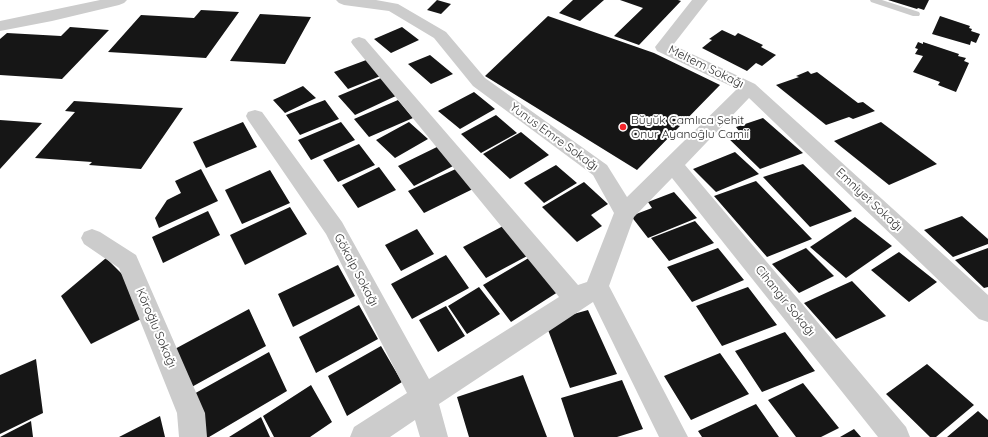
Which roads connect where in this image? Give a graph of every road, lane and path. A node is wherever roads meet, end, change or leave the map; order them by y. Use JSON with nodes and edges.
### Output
{"nodes":[{"id":1,"x":119,"y":0,"type":"edge"},
{"id":2,"x":344,"y":0,"type":"edge"},
{"id":3,"x":700,"y":0,"type":"edge"},
{"id":4,"x":874,"y":0,"type":"edge"},
{"id":5,"x":916,"y":14,"type":"dead end"},
{"id":6,"x":0,"y":26,"type":"edge"},
{"id":7,"x":359,"y":42,"type":"dead end"},
{"id":8,"x":750,"y":88,"type":"junction"},
{"id":9,"x":255,"y":116,"type":"dead end"},
{"id":10,"x":673,"y":165,"type":"junction"},
{"id":11,"x":625,"y":213,"type":"junction"},
{"id":12,"x":92,"y":238,"type":"dead end"},
{"id":13,"x":597,"y":286,"type":"junction"},
{"id":14,"x":576,"y":300,"type":"junction"},
{"id":15,"x":988,"y":311,"type":"edge"},
{"id":16,"x":424,"y":398,"type":"junction"},
{"id":17,"x":193,"y":437,"type":"edge"},
{"id":18,"x":364,"y":437,"type":"edge"},
{"id":19,"x":434,"y":437,"type":"edge"},
{"id":20,"x":674,"y":437,"type":"edge"},
{"id":21,"x":896,"y":437,"type":"edge"}],
"edges":[{"from":1,"to":6,"type":"street"},
{"from":2,"to":11,"type":"street","name":"Yunus Emre Sokağı"},
{"from":3,"to":8,"type":"street","name":"Meltem Sokağı"},
{"from":4,"to":5,"type":"lane"},
{"from":7,"to":14,"type":"street"},
{"from":8,"to":10,"type":"street","name":"Meltem Sokağı"},
{"from":8,"to":15,"type":"street","name":"Emniyet Sokağı"},
{"from":9,"to":16,"type":"street","name":"Gökalp Sokağı"},
{"from":10,"to":11,"type":"street","name":"Meltem Sokağı"},
{"from":10,"to":21,"type":"street","name":"Cihangir Sokağı"},
{"from":11,"to":13,"type":"street"},
{"from":12,"to":17,"type":"street","name":"Köroğlu Sokağı"},
{"from":13,"to":14,"type":"street"},
{"from":13,"to":20,"type":"street"},
{"from":14,"to":16,"type":"street"},
{"from":16,"to":18,"type":"street"},
{"from":16,"to":19,"type":"street","name":"Gökalp Sokağı"}]}
